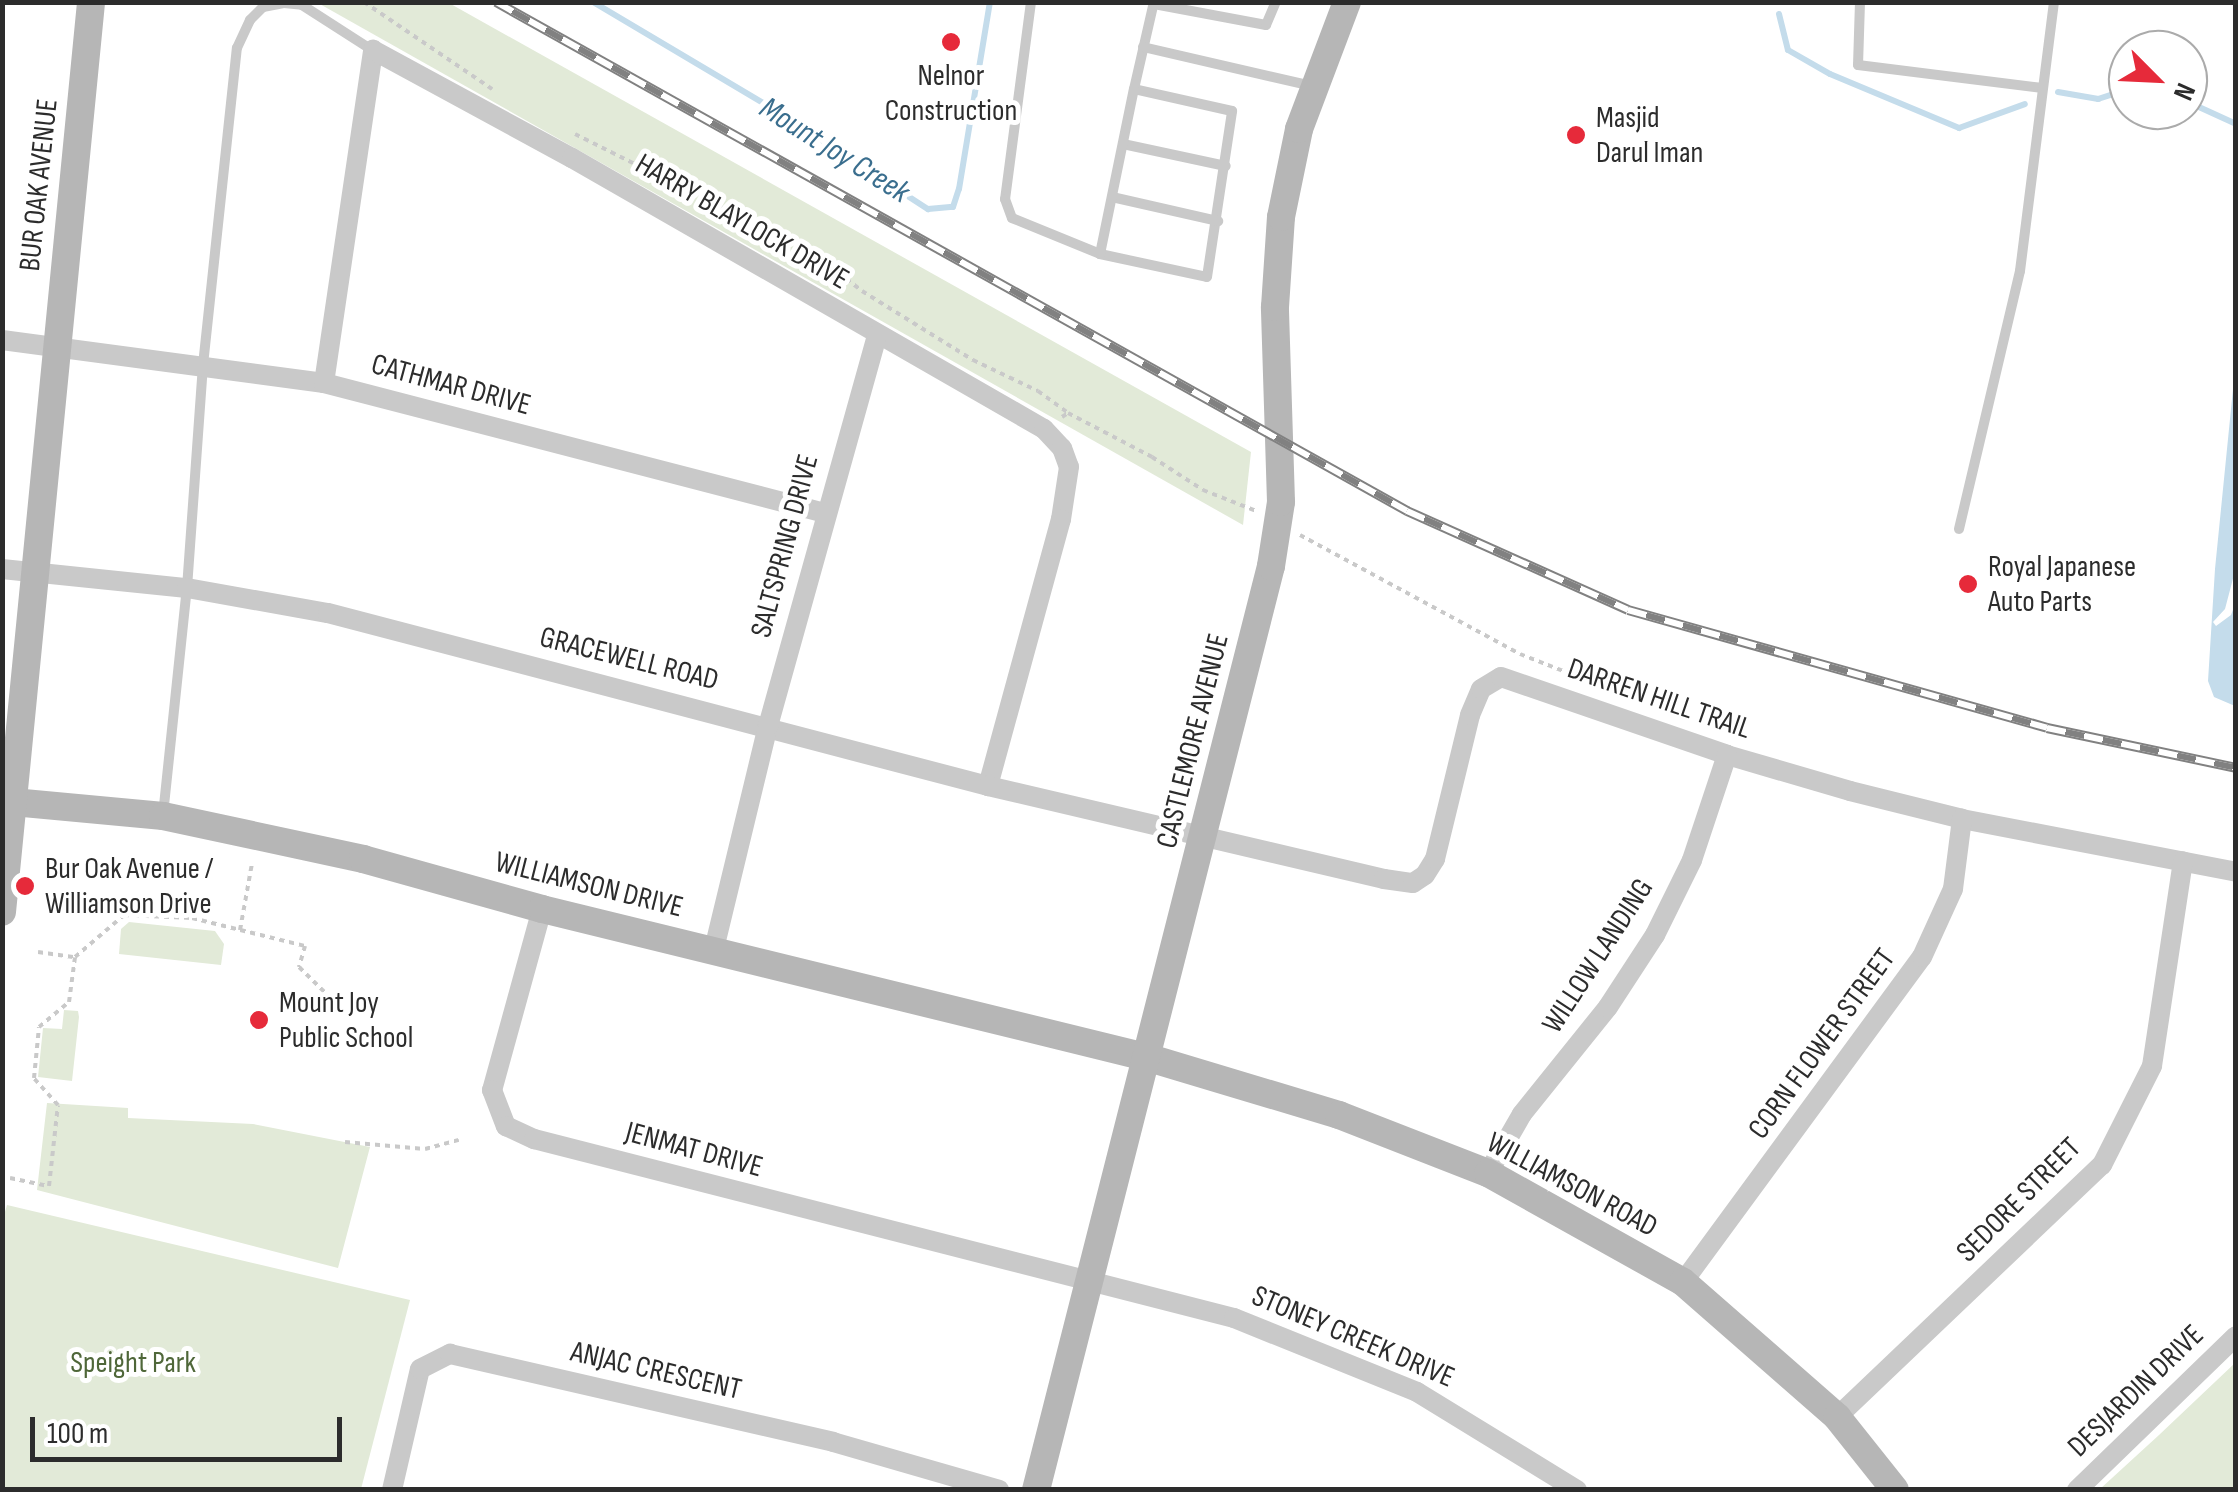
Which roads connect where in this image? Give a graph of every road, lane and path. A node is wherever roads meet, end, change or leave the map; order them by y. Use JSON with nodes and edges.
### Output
{"nodes":[{"id":1,"x":91,"y":2,"type":"edge"},
{"id":2,"x":364,"y":2,"type":"edge"},
{"id":3,"x":1030,"y":2,"type":"edge"},
{"id":4,"x":1276,"y":2,"type":"edge"},
{"id":5,"x":1347,"y":2,"type":"edge"},
{"id":6,"x":1860,"y":2,"type":"edge"},
{"id":7,"x":2054,"y":2,"type":"edge"},
{"id":8,"x":1154,"y":3,"type":"edge"},
{"id":9,"x":1144,"y":47,"type":"junction"},
{"id":10,"x":373,"y":50,"type":"junction"},
{"id":11,"x":1312,"y":86,"type":"junction"},
{"id":12,"x":2043,"y":88,"type":"junction"},
{"id":13,"x":1134,"y":89,"type":"junction"},
{"id":14,"x":498,"y":93,"type":"dead end"},
{"id":15,"x":571,"y":133,"type":"dead end"},
{"id":16,"x":1123,"y":144,"type":"junction"},
{"id":17,"x":1226,"y":166,"type":"junction"},
{"id":18,"x":1112,"y":196,"type":"junction"},
{"id":19,"x":1218,"y":221,"type":"junction"},
{"id":20,"x":1100,"y":254,"type":"junction"},
{"id":21,"x":877,"y":335,"type":"junction"},
{"id":22,"x":2,"y":340,"type":"edge"},
{"id":23,"x":55,"y":346,"type":"junction"},
{"id":24,"x":203,"y":365,"type":"junction"},
{"id":25,"x":324,"y":383,"type":"junction"},
{"id":26,"x":1068,"y":413,"type":"junction"},
{"id":27,"x":1044,"y":429,"type":"junction"},
{"id":28,"x":825,"y":512,"type":"junction"},
{"id":29,"x":1279,"y":524,"type":"junction"},
{"id":30,"x":1958,"y":530,"type":"dead end"},
{"id":31,"x":2,"y":568,"type":"edge"},
{"id":32,"x":34,"y":573,"type":"junction"},
{"id":33,"x":187,"y":588,"type":"junction"},
{"id":34,"x":1661,"y":709,"type":"dead end"},
{"id":35,"x":1698,"y":721,"type":"dead end"},
{"id":36,"x":768,"y":726,"type":"junction"},
{"id":37,"x":1753,"y":740,"type":"dead end"},
{"id":38,"x":1728,"y":755,"type":"junction"},
{"id":39,"x":988,"y":786,"type":"junction"},
{"id":40,"x":7,"y":801,"type":"edge"},
{"id":41,"x":163,"y":816,"type":"junction"},
{"id":42,"x":1962,"y":819,"type":"junction"},
{"id":43,"x":1202,"y":837,"type":"junction"},
{"id":44,"x":2183,"y":861,"type":"junction"},
{"id":45,"x":252,"y":863,"type":"dead end"},
{"id":46,"x":2236,"y":872,"type":"edge"},
{"id":47,"x":542,"y":909,"type":"junction"},
{"id":48,"x":2,"y":912,"type":"edge"},
{"id":49,"x":240,"y":930,"type":"junction"},
{"id":50,"x":714,"y":950,"type":"junction"},
{"id":51,"x":38,"y":952,"type":"dead end"},
{"id":52,"x":74,"y":957,"type":"junction"},
{"id":53,"x":344,"y":1011,"type":"dead end"},
{"id":54,"x":1146,"y":1057,"type":"junction"},
{"id":55,"x":459,"y":1140,"type":"dead end"},
{"id":56,"x":345,"y":1142,"type":"dead end"},
{"id":57,"x":1488,"y":1173,"type":"junction"},
{"id":58,"x":10,"y":1178,"type":"dead end"},
{"id":59,"x":1683,"y":1282,"type":"junction"},
{"id":60,"x":1088,"y":1284,"type":"junction"},
{"id":61,"x":2236,"y":1336,"type":"edge"},
{"id":62,"x":1837,"y":1417,"type":"junction"},
{"id":63,"x":392,"y":1490,"type":"edge"},
{"id":64,"x":1000,"y":1490,"type":"edge"},
{"id":65,"x":1036,"y":1490,"type":"edge"},
{"id":66,"x":1577,"y":1490,"type":"edge"},
{"id":67,"x":1895,"y":1490,"type":"edge"},
{"id":68,"x":2077,"y":1490,"type":"edge"}],
"edges":[{"from":1,"to":23,"type":"street","name":"BUR OAK AVENUE"},
{"from":2,"to":14,"type":"path"},
{"from":3,"to":20,"type":"lane"},
{"from":4,"to":8,"type":"lane"},
{"from":5,"to":11,"type":"street","name":"CASTLEMORE AVENUE"},
{"from":6,"to":12,"type":"lane"},
{"from":7,"to":12,"type":"lane"},
{"from":8,"to":9,"type":"lane"},
{"from":9,"to":11,"type":"lane"},
{"from":9,"to":13,"type":"lane"},
{"from":10,"to":21,"type":"street","name":"HARRY BLAYLOCK DRIVE"},
{"from":10,"to":24,"type":"lane"},
{"from":10,"to":25,"type":"street"},
{"from":11,"to":29,"type":"street","name":"CASTLEMORE AVENUE"},
{"from":12,"to":30,"type":"lane"},
{"from":13,"to":16,"type":"lane"},
{"from":13,"to":17,"type":"lane"},
{"from":15,"to":26,"type":"path"},
{"from":16,"to":17,"type":"lane"},
{"from":16,"to":18,"type":"lane"},
{"from":17,"to":19,"type":"lane"},
{"from":18,"to":19,"type":"lane"},
{"from":18,"to":20,"type":"lane"},
{"from":19,"to":20,"type":"lane"},
{"from":21,"to":27,"type":"street","name":"HARRY BLAYLOCK DRIVE"},
{"from":21,"to":28,"type":"street","name":"SALTSPRING DRIVE"},
{"from":22,"to":23,"type":"street","name":"CATHMAR DRIVE"},
{"from":23,"to":24,"type":"street","name":"CATHMAR DRIVE"},
{"from":23,"to":32,"type":"street","name":"BUR OAK AVENUE"},
{"from":24,"to":25,"type":"street","name":"CATHMAR DRIVE"},
{"from":24,"to":33,"type":"lane"},
{"from":25,"to":28,"type":"street","name":"CATHMAR DRIVE"},
{"from":26,"to":27,"type":"path"},
{"from":26,"to":29,"type":"path"},
{"from":27,"to":39,"type":"street"},
{"from":28,"to":36,"type":"street","name":"SALTSPRING DRIVE"},
{"from":29,"to":34,"type":"path"},
{"from":29,"to":43,"type":"street","name":"CASTLEMORE AVENUE"},
{"from":31,"to":32,"type":"street","name":"GRACEWELL ROAD"},
{"from":32,"to":33,"type":"street","name":"GRACEWELL ROAD"},
{"from":32,"to":40,"type":"street","name":"BUR OAK AVENUE"},
{"from":33,"to":36,"type":"street","name":"GRACEWELL ROAD"},
{"from":33,"to":41,"type":"lane"},
{"from":35,"to":37,"type":"path"},
{"from":36,"to":39,"type":"street","name":"GRACEWELL ROAD"},
{"from":36,"to":50,"type":"street","name":"SALTSPRING DRIVE"},
{"from":38,"to":42,"type":"street","name":"DARREN HILL TRAIL"},
{"from":38,"to":43,"type":"street","name":"DARREN HILL TRAIL"},
{"from":38,"to":57,"type":"street","name":"WILLOW LANDING"},
{"from":39,"to":43,"type":"street","name":"GRACEWELL ROAD"},
{"from":40,"to":41,"type":"street","name":"WILLIAMSON DRIVE"},
{"from":40,"to":48,"type":"street","name":"BUR OAK AVENUE"},
{"from":41,"to":47,"type":"street","name":"WILLIAMSON DRIVE"},
{"from":42,"to":44,"type":"street","name":"DARREN HILL TRAIL"},
{"from":42,"to":59,"type":"street","name":"CORN FLOWER STREET"},
{"from":43,"to":54,"type":"street","name":"CASTLEMORE AVENUE"},
{"from":44,"to":46,"type":"street","name":"DARREN HILL TRAIL"},
{"from":44,"to":62,"type":"street","name":"SEDORE STREET"},
{"from":45,"to":49,"type":"path"},
{"from":47,"to":50,"type":"street","name":"WILLIAMSON DRIVE"},
{"from":47,"to":60,"type":"street","name":"JENMAT DRIVE"},
{"from":49,"to":52,"type":"path"},
{"from":49,"to":53,"type":"path"},
{"from":50,"to":54,"type":"street","name":"WILLIAMSON DRIVE"},
{"from":51,"to":52,"type":"path"},
{"from":52,"to":58,"type":"path"},
{"from":54,"to":57,"type":"street","name":"WILLIAMSON ROAD"},
{"from":54,"to":60,"type":"street","name":"CASTLEMORE AVENUE"},
{"from":55,"to":56,"type":"path"},
{"from":57,"to":59,"type":"street","name":"WILLIAMSON ROAD"},
{"from":59,"to":62,"type":"street","name":"WILLIAMSON ROAD"},
{"from":60,"to":65,"type":"street","name":"CASTLEMORE AVENUE"},
{"from":60,"to":66,"type":"street","name":"STONEY CREEK DRIVE"},
{"from":61,"to":68,"type":"street","name":"DESJARDIN DRIVE"},
{"from":62,"to":67,"type":"street","name":"WILLIAMSON ROAD"},
{"from":63,"to":64,"type":"street","name":"ANJAC CRESCENT"}]}
